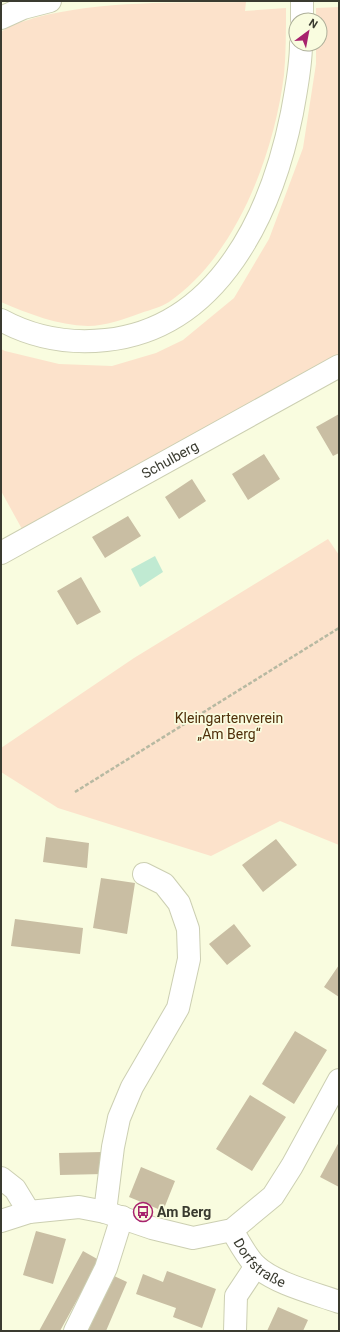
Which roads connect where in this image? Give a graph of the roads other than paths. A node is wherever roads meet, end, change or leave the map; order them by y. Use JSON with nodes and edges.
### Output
{"nodes":[{"id":1,"x":50,"y":1,"type":"edge"},
{"id":2,"x":302,"y":1,"type":"edge"},
{"id":3,"x":302,"y":12,"type":"edge"},
{"id":4,"x":1,"y":18,"type":"edge"},
{"id":5,"x":300,"y":52,"type":"edge"},
{"id":6,"x":1,"y":320,"type":"edge"},
{"id":7,"x":339,"y":366,"type":"edge"},
{"id":8,"x":1,"y":554,"type":"edge"},
{"id":9,"x":144,"y":874,"type":"dead end"},
{"id":10,"x":339,"y":1080,"type":"edge"},
{"id":11,"x":1,"y":1178,"type":"edge"},
{"id":12,"x":29,"y":1212,"type":"junction"},
{"id":13,"x":113,"y":1214,"type":"junction"},
{"id":14,"x":1,"y":1221,"type":"edge"},
{"id":15,"x":232,"y":1230,"type":"junction"},
{"id":16,"x":256,"y":1266,"type":"junction"},
{"id":17,"x":339,"y":1302,"type":"edge"},
{"id":18,"x":75,"y":1331,"type":"edge"},
{"id":19,"x":235,"y":1331,"type":"edge"}],
"edges":[{"from":1,"to":4,"type":"main road"},
{"from":2,"to":3,"type":"main road"},
{"from":5,"to":6,"type":"main road"},
{"from":7,"to":8,"type":"main road","name":"Schulberg"},
{"from":9,"to":13,"type":"main road"},
{"from":10,"to":15,"type":"main road"},
{"from":11,"to":12,"type":"main road"},
{"from":12,"to":13,"type":"main road","name":"Dorfstraße"},
{"from":12,"to":14,"type":"main road","name":"Dorfstraße"},
{"from":13,"to":15,"type":"main road","name":"Dorfstraße"},
{"from":13,"to":18,"type":"main road"},
{"from":15,"to":16,"type":"main road","name":"Dorfstraße"},
{"from":16,"to":17,"type":"main road","name":"Dorfstraße"},
{"from":16,"to":19,"type":"main road"}]}
